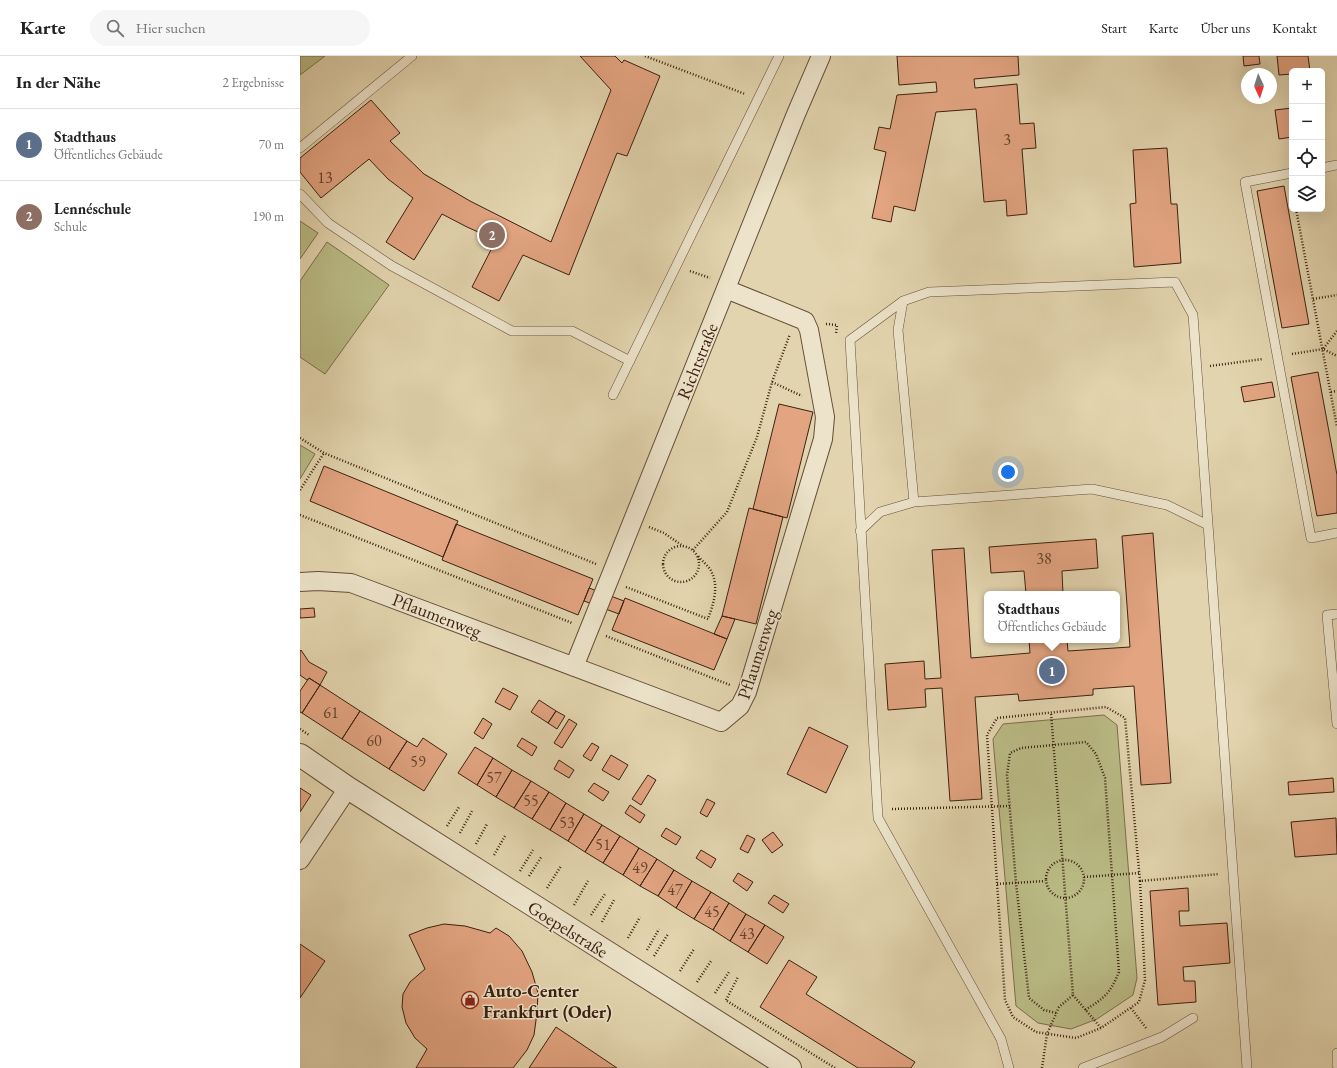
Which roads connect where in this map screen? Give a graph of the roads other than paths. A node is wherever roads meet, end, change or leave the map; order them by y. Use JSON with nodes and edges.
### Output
{"nodes":[{"id":1,"x":412,"y":56,"type":"edge"},
{"id":2,"x":779,"y":56,"type":"edge"},
{"id":3,"x":821,"y":56,"type":"edge"},
{"id":4,"x":300,"y":148,"type":"edge"},
{"id":5,"x":1337,"y":165,"type":"edge"},
{"id":6,"x":1325,"y":167,"type":"edge"},
{"id":7,"x":1289,"y":174,"type":"edge"},
{"id":8,"x":300,"y":194,"type":"edge"},
{"id":9,"x":727,"y":287,"type":"junction"},
{"id":10,"x":903,"y":301,"type":"junction"},
{"id":11,"x":630,"y":361,"type":"junction"},
{"id":12,"x":613,"y":395,"type":"dead end"},
{"id":13,"x":914,"y":502,"type":"junction"},
{"id":14,"x":1208,"y":525,"type":"junction"},
{"id":15,"x":860,"y":531,"type":"junction"},
{"id":16,"x":1337,"y":533,"type":"edge"},
{"id":17,"x":300,"y":582,"type":"edge"},
{"id":18,"x":1337,"y":614,"type":"edge"},
{"id":19,"x":574,"y":667,"type":"junction"},
{"id":20,"x":1337,"y":724,"type":"edge"},
{"id":21,"x":300,"y":755,"type":"edge"},
{"id":22,"x":348,"y":788,"type":"junction"},
{"id":23,"x":300,"y":860,"type":"edge"},
{"id":24,"x":1193,"y":1018,"type":"dead end"},
{"id":25,"x":1337,"y":1053,"type":"edge"},
{"id":26,"x":1337,"y":1064,"type":"edge"},
{"id":27,"x":790,"y":1068,"type":"edge"},
{"id":28,"x":1009,"y":1068,"type":"edge"},
{"id":29,"x":1083,"y":1068,"type":"edge"},
{"id":30,"x":1248,"y":1068,"type":"edge"}],
"edges":[{"from":1,"to":4,"type":"lane"},
{"from":2,"to":11,"type":"lane"},
{"from":3,"to":9,"type":"street","name":"Richtstraße"},
{"from":5,"to":6,"type":"lane"},
{"from":7,"to":16,"type":"lane"},
{"from":8,"to":11,"type":"lane"},
{"from":9,"to":19,"type":"street","name":"Richtstraße"},
{"from":9,"to":19,"type":"street","name":"Pflaumenweg"},
{"from":10,"to":13,"type":"lane"},
{"from":10,"to":14,"type":"lane"},
{"from":10,"to":15,"type":"lane"},
{"from":11,"to":12,"type":"lane"},
{"from":13,"to":14,"type":"lane"},
{"from":13,"to":15,"type":"lane"},
{"from":14,"to":30,"type":"lane"},
{"from":15,"to":28,"type":"lane"},
{"from":17,"to":19,"type":"street","name":"Pflaumenweg"},
{"from":18,"to":20,"type":"lane"},
{"from":21,"to":22,"type":"street","name":"Goepelstraße"},
{"from":22,"to":23,"type":"street"},
{"from":22,"to":27,"type":"street","name":"Goepelstraße"},
{"from":24,"to":29,"type":"lane"},
{"from":25,"to":26,"type":"lane"}]}
